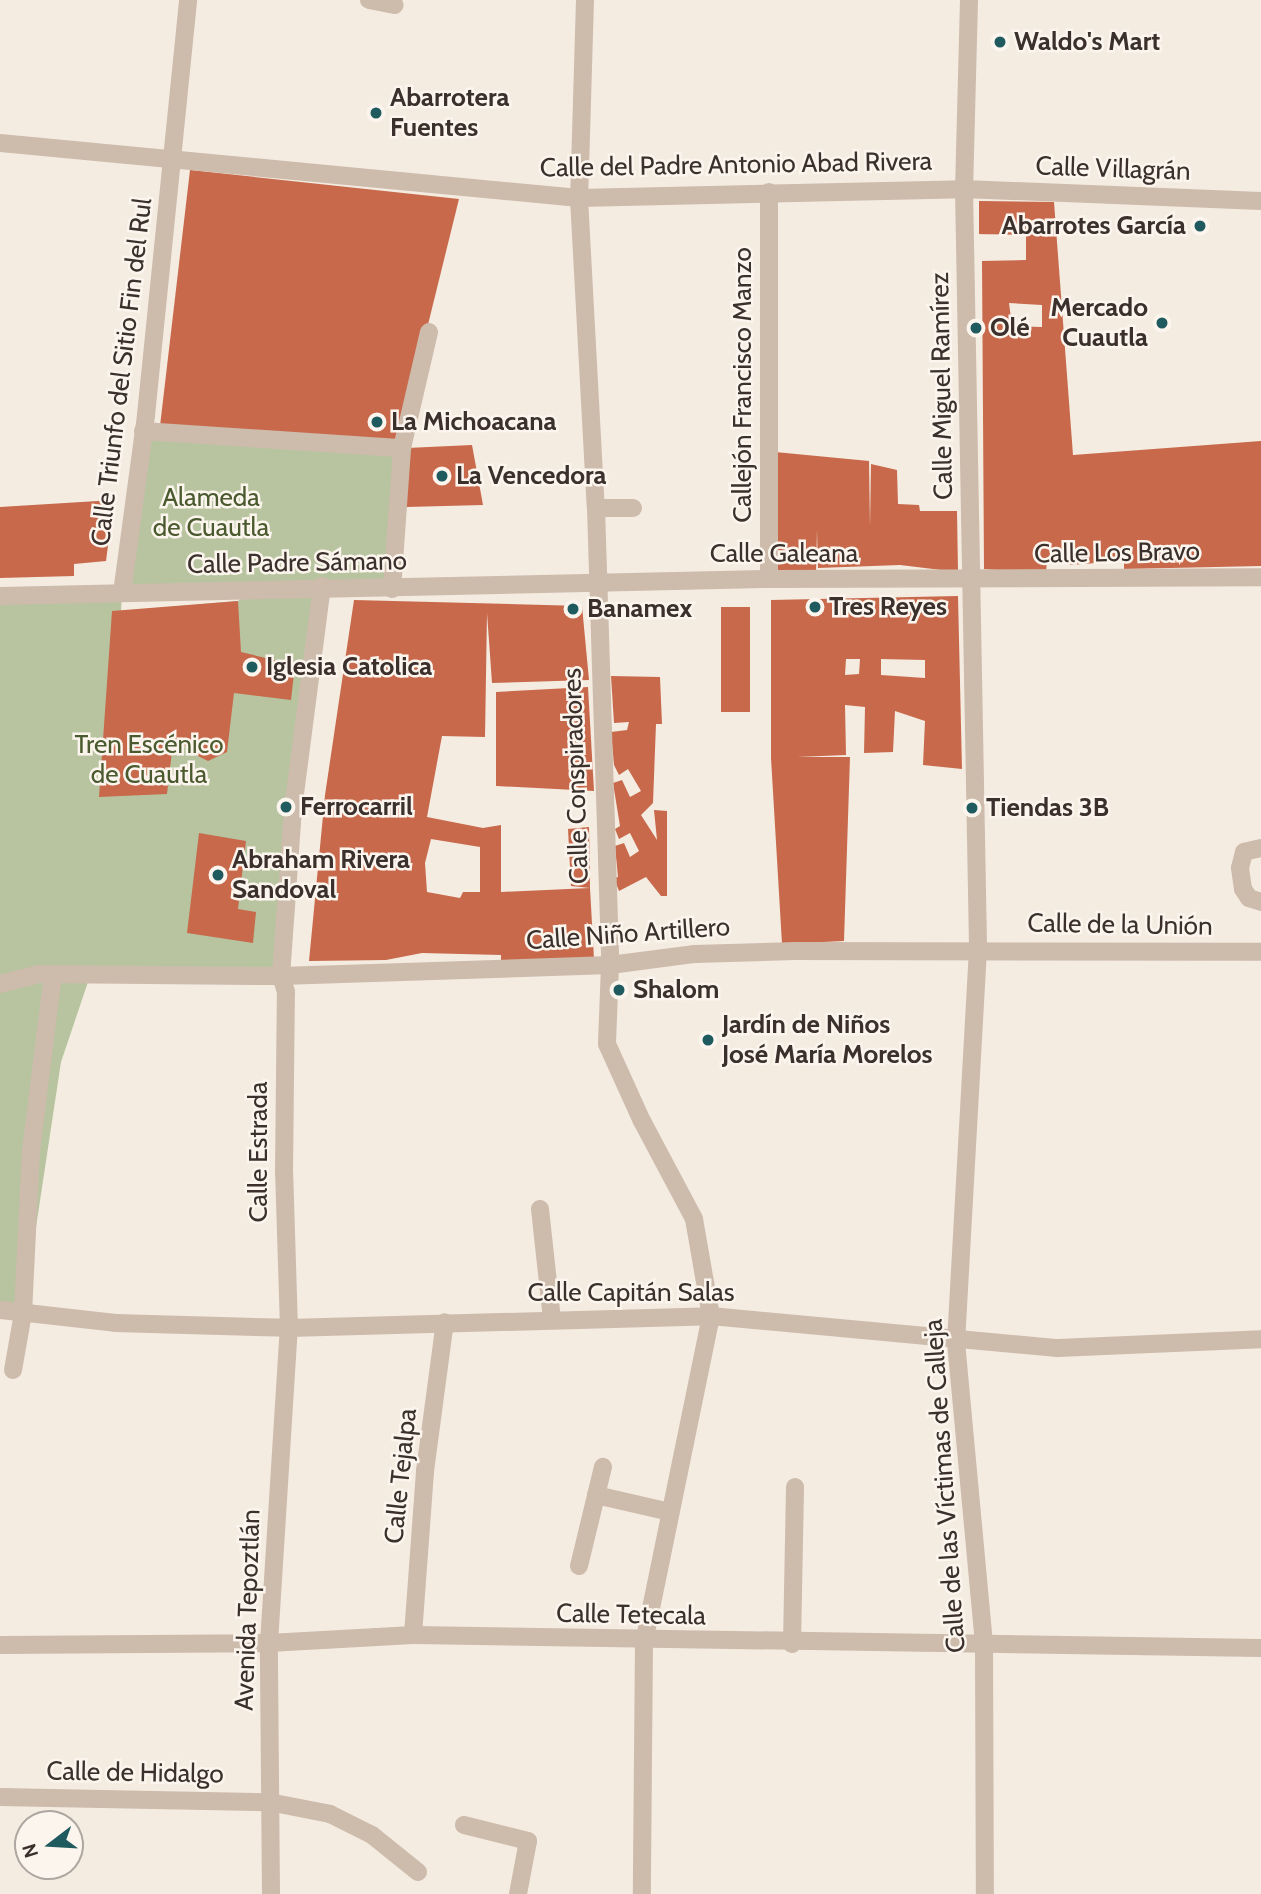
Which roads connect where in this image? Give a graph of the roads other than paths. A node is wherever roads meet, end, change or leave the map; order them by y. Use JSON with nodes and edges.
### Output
{"nodes":[{"id":1,"x":188,"y":0,"type":"edge"},
{"id":2,"x":369,"y":0,"type":"edge"},
{"id":3,"x":585,"y":0,"type":"edge"},
{"id":4,"x":969,"y":0,"type":"edge"},
{"id":5,"x":395,"y":5,"type":"dead end"},
{"id":6,"x":0,"y":143,"type":"edge"},
{"id":7,"x":174,"y":158,"type":"junction"},
{"id":8,"x":964,"y":189,"type":"junction"},
{"id":9,"x":769,"y":192,"type":"junction"},
{"id":10,"x":579,"y":198,"type":"junction"},
{"id":11,"x":1261,"y":201,"type":"edge"},
{"id":12,"x":429,"y":332,"type":"dead end"},
{"id":13,"x":143,"y":431,"type":"junction"},
{"id":14,"x":402,"y":448,"type":"junction"},
{"id":15,"x":596,"y":508,"type":"junction"},
{"id":16,"x":633,"y":508,"type":"dead end"},
{"id":17,"x":1261,"y":577,"type":"edge"},
{"id":18,"x":769,"y":579,"type":"junction"},
{"id":19,"x":973,"y":581,"type":"junction"},
{"id":20,"x":595,"y":584,"type":"junction"},
{"id":21,"x":322,"y":586,"type":"junction"},
{"id":22,"x":392,"y":589,"type":"junction"},
{"id":23,"x":122,"y":593,"type":"junction"},
{"id":24,"x":0,"y":596,"type":"edge"},
{"id":25,"x":1261,"y":848,"type":"edge"},
{"id":26,"x":1261,"y":902,"type":"edge"},
{"id":27,"x":978,"y":949,"type":"junction"},
{"id":28,"x":1261,"y":953,"type":"edge"},
{"id":29,"x":610,"y":965,"type":"junction"},
{"id":30,"x":53,"y":974,"type":"junction"},
{"id":31,"x":281,"y":976,"type":"junction"},
{"id":32,"x":0,"y":984,"type":"edge"},
{"id":33,"x":540,"y":1209,"type":"dead end"},
{"id":34,"x":0,"y":1310,"type":"edge"},
{"id":35,"x":23,"y":1313,"type":"junction"},
{"id":36,"x":711,"y":1316,"type":"junction"},
{"id":37,"x":552,"y":1318,"type":"junction"},
{"id":38,"x":445,"y":1322,"type":"junction"},
{"id":39,"x":289,"y":1328,"type":"junction"},
{"id":40,"x":1261,"y":1339,"type":"edge"},
{"id":41,"x":957,"y":1342,"type":"junction"},
{"id":42,"x":13,"y":1370,"type":"dead end"},
{"id":43,"x":603,"y":1467,"type":"dead end"},
{"id":44,"x":794,"y":1487,"type":"dead end"},
{"id":45,"x":596,"y":1495,"type":"junction"},
{"id":46,"x":670,"y":1512,"type":"junction"},
{"id":47,"x":579,"y":1566,"type":"dead end"},
{"id":48,"x":413,"y":1636,"type":"junction"},
{"id":49,"x":644,"y":1642,"type":"junction"},
{"id":50,"x":269,"y":1643,"type":"junction"},
{"id":51,"x":0,"y":1644,"type":"edge"},
{"id":52,"x":792,"y":1644,"type":"junction"},
{"id":53,"x":984,"y":1645,"type":"junction"},
{"id":54,"x":1261,"y":1648,"type":"edge"},
{"id":55,"x":0,"y":1797,"type":"edge"},
{"id":56,"x":269,"y":1802,"type":"junction"},
{"id":57,"x":464,"y":1825,"type":"dead end"},
{"id":58,"x":418,"y":1872,"type":"dead end"},
{"id":59,"x":271,"y":1894,"type":"edge"},
{"id":60,"x":518,"y":1894,"type":"edge"},
{"id":61,"x":642,"y":1894,"type":"edge"},
{"id":62,"x":985,"y":1894,"type":"edge"}],
"edges":[{"from":1,"to":7,"type":"street","name":"Calle Triunfo del Sitio Fin del Rul"},
{"from":2,"to":5,"type":"street"},
{"from":3,"to":10,"type":"street","name":"Calle Conspiradores"},
{"from":4,"to":8,"type":"street","name":"Calle Miguel Ramírez"},
{"from":6,"to":7,"type":"street","name":"Calle del Padre Antonio Abad Rivera"},
{"from":7,"to":10,"type":"street","name":"Calle del Padre Antonio Abad Rivera"},
{"from":7,"to":13,"type":"street","name":"Calle Triunfo del Sitio Fin del Rul"},
{"from":8,"to":9,"type":"street","name":"Calle del Padre Antonio Abad Rivera"},
{"from":8,"to":11,"type":"street","name":"Calle Villagrán"},
{"from":8,"to":19,"type":"street","name":"Calle Miguel Ramírez"},
{"from":9,"to":10,"type":"street","name":"Calle del Padre Antonio Abad Rivera"},
{"from":9,"to":18,"type":"street","name":"Callejón Francisco Manzo"},
{"from":10,"to":15,"type":"street","name":"Calle Conspiradores"},
{"from":12,"to":14,"type":"street"},
{"from":13,"to":14,"type":"street"},
{"from":13,"to":23,"type":"street","name":"Calle Triunfo del Sitio Fin del Rul"},
{"from":14,"to":22,"type":"street"},
{"from":15,"to":16,"type":"street"},
{"from":15,"to":20,"type":"street","name":"Calle Conspiradores"},
{"from":17,"to":19,"type":"street","name":"Calle Los Bravo"},
{"from":18,"to":19,"type":"street","name":"Calle Galeana"},
{"from":18,"to":20,"type":"street","name":"Calle Galeana"},
{"from":19,"to":27,"type":"street","name":"Calle Miguel Ramírez"},
{"from":20,"to":22,"type":"street","name":"Calle Padre Sámano"},
{"from":20,"to":29,"type":"street","name":"Calle Conspiradores"},
{"from":21,"to":22,"type":"street","name":"Calle Padre Sámano"},
{"from":21,"to":23,"type":"street","name":"Calle Padre Sámano"},
{"from":21,"to":31,"type":"street","name":"Calle Estrada"},
{"from":23,"to":24,"type":"street","name":"Calle Padre Sámano"},
{"from":25,"to":26,"type":"street"},
{"from":27,"to":28,"type":"street","name":"Calle de la Unión"},
{"from":27,"to":29,"type":"street","name":"Calle Niño Artillero"},
{"from":27,"to":41,"type":"street","name":"Calle de las Víctimas de Calleja"},
{"from":29,"to":31,"type":"street","name":"Calle Niño Artillero"},
{"from":29,"to":36,"type":"street","name":"Calle Conspiradores"},
{"from":30,"to":31,"type":"street","name":"Calle Niño Artillero"},
{"from":30,"to":32,"type":"street","name":"Calle Niño Artillero"},
{"from":30,"to":35,"type":"street"},
{"from":31,"to":39,"type":"street","name":"Calle Estrada"},
{"from":33,"to":37,"type":"street"},
{"from":34,"to":35,"type":"street","name":"Calle Capitán Salas"},
{"from":35,"to":39,"type":"street","name":"Calle Capitán Salas"},
{"from":35,"to":42,"type":"street"},
{"from":36,"to":37,"type":"street","name":"Calle Capitán Salas"},
{"from":36,"to":41,"type":"street","name":"Calle Capitán Salas"},
{"from":36,"to":46,"type":"street"},
{"from":37,"to":38,"type":"street","name":"Calle Capitán Salas"},
{"from":38,"to":39,"type":"street","name":"Calle Capitán Salas"},
{"from":38,"to":48,"type":"street","name":"Calle Tejalpa"},
{"from":39,"to":50,"type":"street","name":"Avenida Tepoztlán"},
{"from":40,"to":41,"type":"street","name":"Calle Capitán Salas"},
{"from":41,"to":53,"type":"street","name":"Calle de las Víctimas de Calleja"},
{"from":43,"to":45,"type":"street"},
{"from":44,"to":52,"type":"street"},
{"from":45,"to":46,"type":"street"},
{"from":45,"to":47,"type":"street"},
{"from":46,"to":49,"type":"street"},
{"from":48,"to":49,"type":"street","name":"Calle Tetecala"},
{"from":48,"to":50,"type":"street","name":"Calle Tetecala"},
{"from":49,"to":52,"type":"street","name":"Calle Tetecala"},
{"from":49,"to":61,"type":"street"},
{"from":50,"to":51,"type":"street","name":"Calle Tetecala"},
{"from":50,"to":56,"type":"street","name":"Avenida Tepoztlán"},
{"from":52,"to":53,"type":"street","name":"Calle Tetecala"},
{"from":53,"to":54,"type":"street","name":"Calle Tetecala"},
{"from":53,"to":62,"type":"street","name":"Calle de las Víctimas de Calleja"},
{"from":55,"to":56,"type":"street","name":"Calle de Hidalgo"},
{"from":56,"to":58,"type":"street","name":"Calle de Hidalgo"},
{"from":56,"to":59,"type":"street","name":"Avenida Tepoztlán"},
{"from":57,"to":60,"type":"street"}]}
